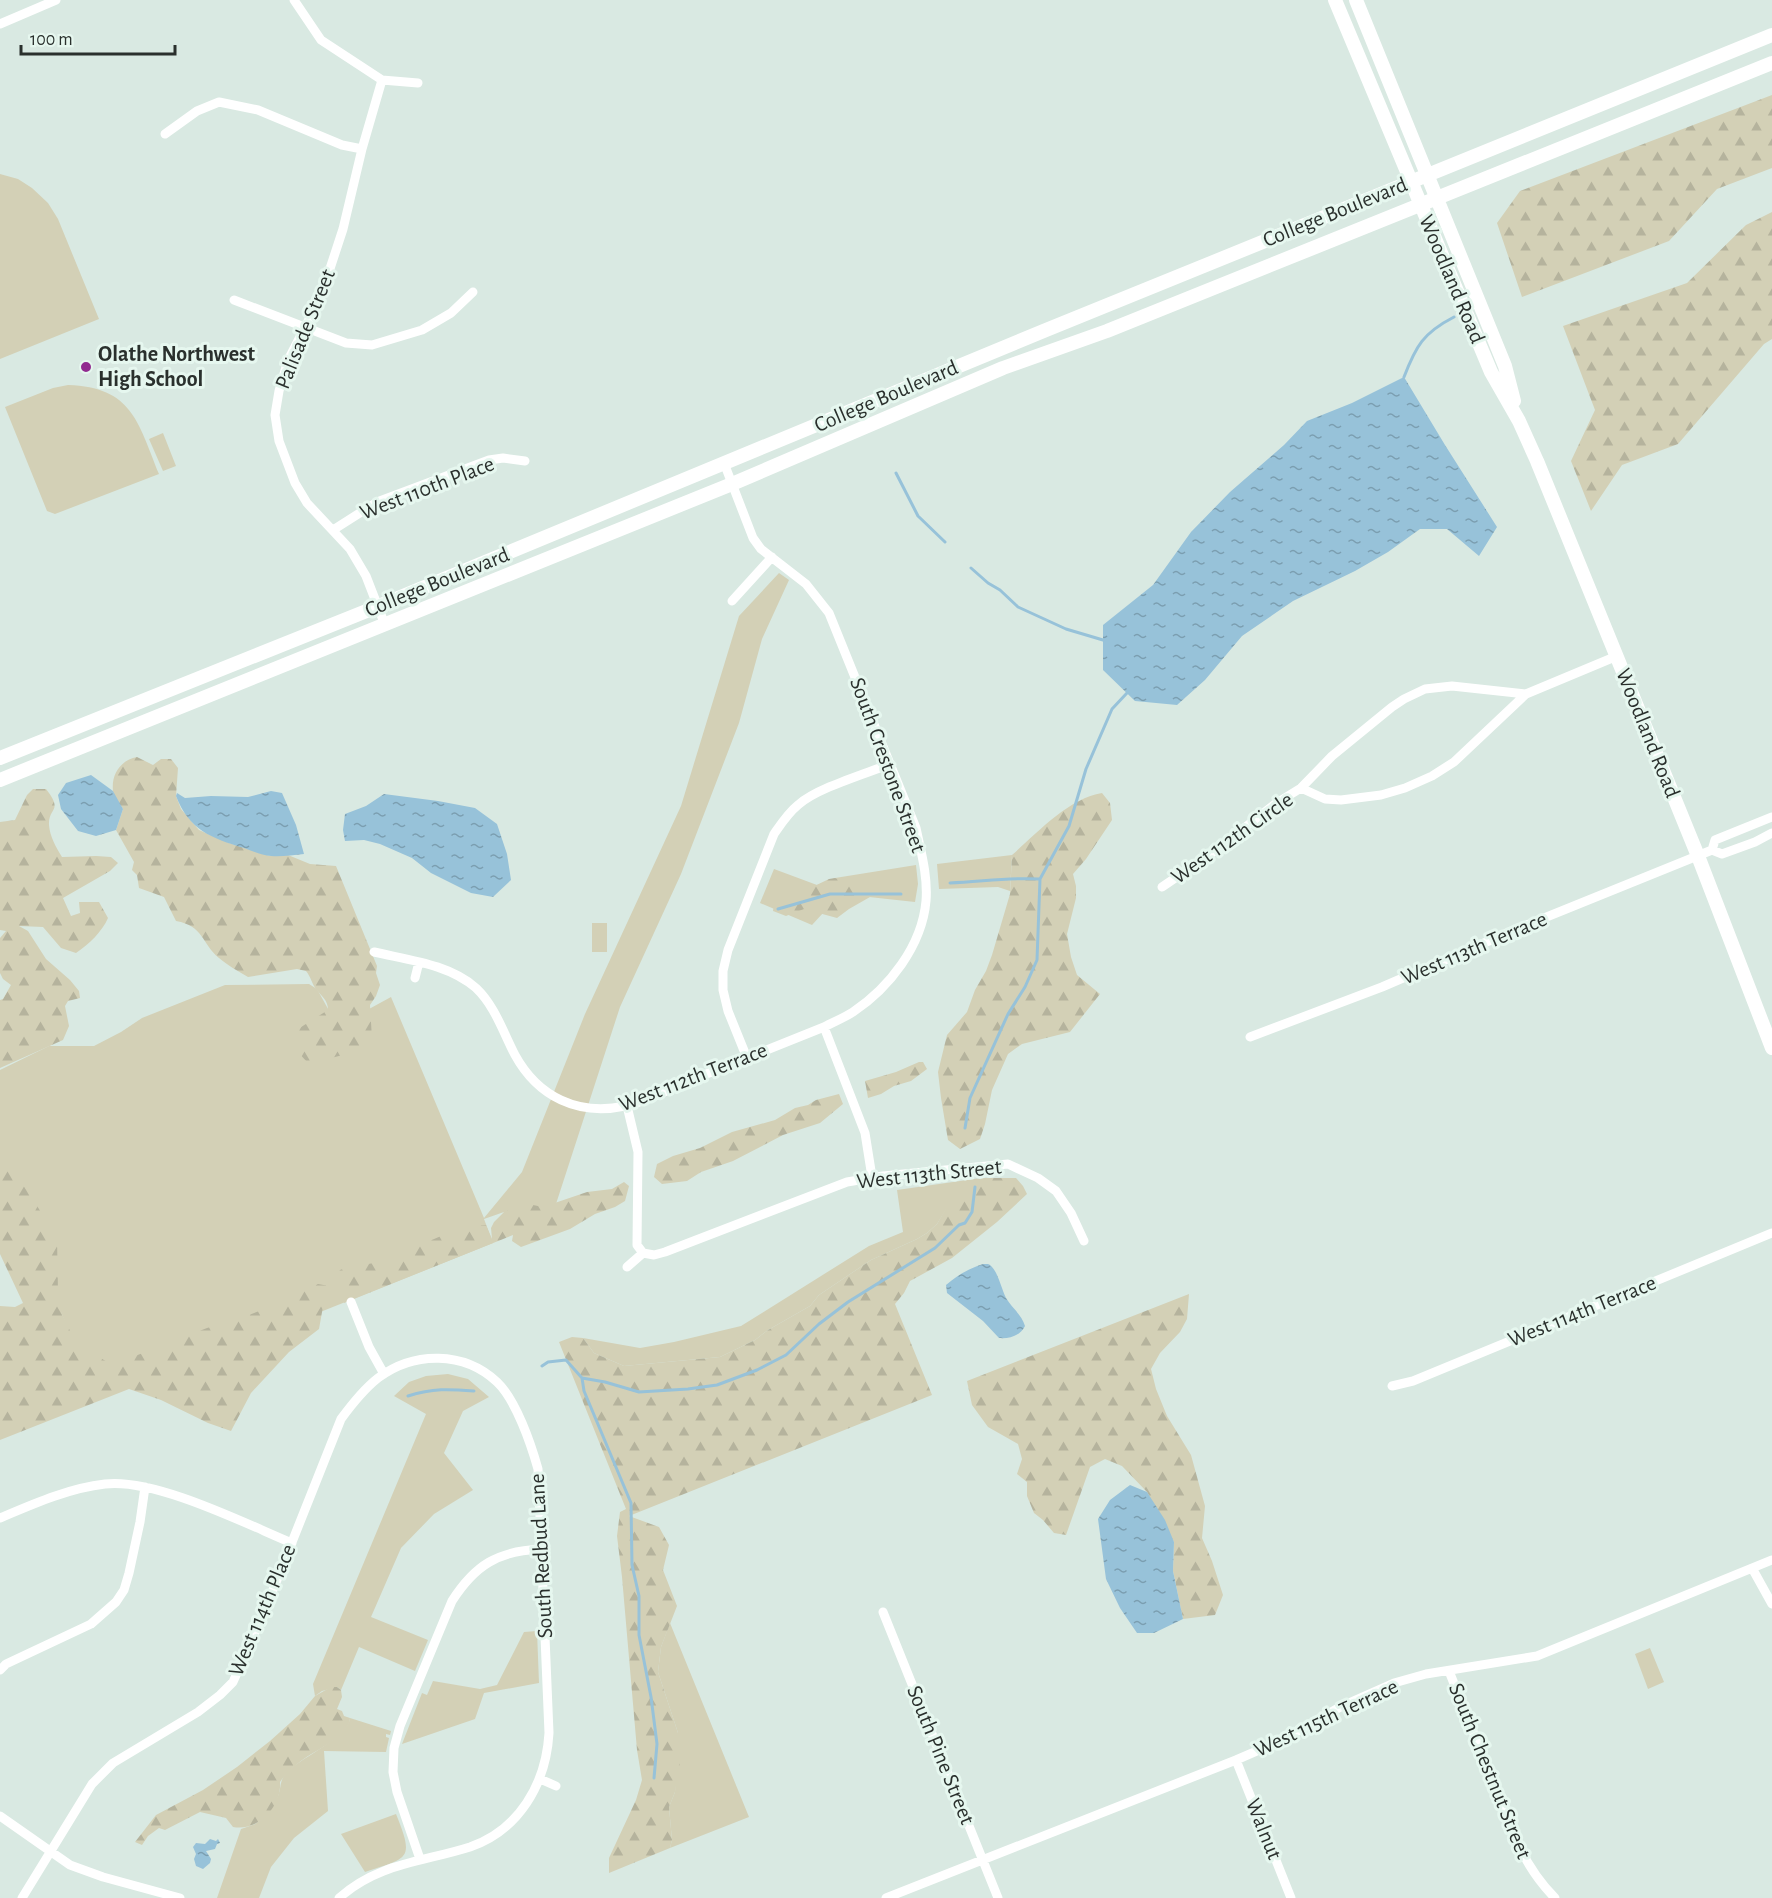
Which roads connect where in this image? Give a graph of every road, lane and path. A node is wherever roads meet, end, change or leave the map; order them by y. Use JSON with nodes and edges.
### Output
{"nodes":[{"id":1,"x":56,"y":0,"type":"edge"},
{"id":2,"x":294,"y":0,"type":"edge"},
{"id":3,"x":1335,"y":0,"type":"edge"},
{"id":4,"x":1356,"y":0,"type":"edge"},
{"id":5,"x":0,"y":24,"type":"edge"},
{"id":6,"x":1772,"y":35,"type":"edge"},
{"id":7,"x":1772,"y":63,"type":"edge"},
{"id":8,"x":382,"y":80,"type":"junction"},
{"id":9,"x":418,"y":83,"type":"dead end"},
{"id":10,"x":165,"y":134,"type":"dead end"},
{"id":11,"x":362,"y":149,"type":"junction"},
{"id":12,"x":1427,"y":174,"type":"junction"},
{"id":13,"x":1410,"y":182,"type":"junction"},
{"id":14,"x":1436,"y":197,"type":"junction"},
{"id":15,"x":1419,"y":204,"type":"junction"},
{"id":16,"x":472,"y":292,"type":"dead end"},
{"id":17,"x":234,"y":300,"type":"dead end"},
{"id":18,"x":306,"y":328,"type":"junction"},
{"id":19,"x":1519,"y":421,"type":"junction"},
{"id":20,"x":525,"y":461,"type":"dead end"},
{"id":21,"x":724,"y":463,"type":"junction"},
{"id":22,"x":732,"y":484,"type":"junction"},
{"id":23,"x":333,"y":530,"type":"junction"},
{"id":24,"x":772,"y":556,"type":"junction"},
{"id":25,"x":732,"y":601,"type":"dead end"},
{"id":26,"x":377,"y":606,"type":"junction"},
{"id":27,"x":385,"y":625,"type":"junction"},
{"id":28,"x":1617,"y":656,"type":"junction"},
{"id":29,"x":1526,"y":694,"type":"junction"},
{"id":30,"x":0,"y":758,"type":"edge"},
{"id":31,"x":890,"y":764,"type":"junction"},
{"id":32,"x":0,"y":780,"type":"edge"},
{"id":33,"x":1301,"y":788,"type":"junction"},
{"id":34,"x":1772,"y":817,"type":"edge"},
{"id":35,"x":1772,"y":833,"type":"edge"},
{"id":36,"x":1712,"y":850,"type":"junction"},
{"id":37,"x":1698,"y":856,"type":"junction"},
{"id":38,"x":1162,"y":887,"type":"dead end"},
{"id":39,"x":374,"y":952,"type":"dead end"},
{"id":40,"x":419,"y":962,"type":"junction"},
{"id":41,"x":415,"y":978,"type":"dead end"},
{"id":42,"x":824,"y":1027,"type":"junction"},
{"id":43,"x":1250,"y":1037,"type":"dead end"},
{"id":44,"x":1772,"y":1048,"type":"edge"},
{"id":45,"x":747,"y":1058,"type":"junction"},
{"id":46,"x":627,"y":1106,"type":"junction"},
{"id":47,"x":872,"y":1177,"type":"junction"},
{"id":48,"x":1772,"y":1233,"type":"edge"},
{"id":49,"x":1084,"y":1241,"type":"dead end"},
{"id":50,"x":643,"y":1253,"type":"junction"},
{"id":51,"x":627,"y":1267,"type":"dead end"},
{"id":52,"x":351,"y":1302,"type":"dead end"},
{"id":53,"x":384,"y":1374,"type":"junction"},
{"id":54,"x":1392,"y":1386,"type":"dead end"},
{"id":55,"x":145,"y":1487,"type":"junction"},
{"id":56,"x":0,"y":1518,"type":"edge"},
{"id":57,"x":292,"y":1543,"type":"junction"},
{"id":58,"x":541,"y":1549,"type":"junction"},
{"id":59,"x":1772,"y":1560,"type":"edge"},
{"id":60,"x":1752,"y":1568,"type":"junction"},
{"id":61,"x":1772,"y":1604,"type":"edge"},
{"id":62,"x":883,"y":1612,"type":"dead end"},
{"id":63,"x":0,"y":1670,"type":"edge"},
{"id":64,"x":1449,"y":1671,"type":"junction"},
{"id":65,"x":1236,"y":1760,"type":"junction"},
{"id":66,"x":540,"y":1779,"type":"junction"},
{"id":67,"x":556,"y":1786,"type":"dead end"},
{"id":68,"x":0,"y":1816,"type":"edge"},
{"id":69,"x":48,"y":1855,"type":"junction"},
{"id":70,"x":983,"y":1858,"type":"junction"},
{"id":71,"x":420,"y":1859,"type":"junction"},
{"id":72,"x":153,"y":1894,"type":"edge"},
{"id":73,"x":22,"y":1898,"type":"edge"},
{"id":74,"x":180,"y":1898,"type":"edge"},
{"id":75,"x":339,"y":1898,"type":"edge"},
{"id":76,"x":886,"y":1898,"type":"edge"},
{"id":77,"x":998,"y":1898,"type":"edge"},
{"id":78,"x":1291,"y":1898,"type":"edge"},
{"id":79,"x":1555,"y":1898,"type":"edge"}],
"edges":[{"from":1,"to":5,"type":"street"},
{"from":2,"to":8,"type":"street"},
{"from":3,"to":13,"type":"main road","name":"Woodland Road"},
{"from":4,"to":12,"type":"main road","name":"Woodland Road"},
{"from":6,"to":12,"type":"main road","name":"College Boulevard"},
{"from":7,"to":14,"type":"main road","name":"College Boulevard"},
{"from":8,"to":9,"type":"street"},
{"from":8,"to":11,"type":"street","name":"Palisade Street"},
{"from":10,"to":11,"type":"street"},
{"from":11,"to":18,"type":"street","name":"Palisade Street"},
{"from":12,"to":13,"type":"main road","name":"College Boulevard"},
{"from":12,"to":14,"type":"main road","name":"Woodland Road"},
{"from":13,"to":15,"type":"main road","name":"Woodland Road"},
{"from":13,"to":21,"type":"main road","name":"College Boulevard"},
{"from":14,"to":15,"type":"main road","name":"College Boulevard"},
{"from":14,"to":19,"type":"main road","name":"Woodland Road"},
{"from":15,"to":19,"type":"main road","name":"Woodland Road"},
{"from":15,"to":22,"type":"main road","name":"College Boulevard"},
{"from":16,"to":18,"type":"street"},
{"from":17,"to":18,"type":"street"},
{"from":18,"to":23,"type":"street","name":"Palisade Street"},
{"from":19,"to":28,"type":"main road","name":"Woodland Road"},
{"from":20,"to":23,"type":"street","name":"West 110th Place"},
{"from":21,"to":22,"type":"street","name":"South Crestone Street"},
{"from":21,"to":26,"type":"main road","name":"College Boulevard"},
{"from":22,"to":24,"type":"street","name":"South Crestone Street"},
{"from":22,"to":27,"type":"main road","name":"College Boulevard"},
{"from":23,"to":26,"type":"street","name":"Palisade Street"},
{"from":24,"to":25,"type":"street"},
{"from":24,"to":31,"type":"street","name":"South Crestone Street"},
{"from":26,"to":27,"type":"street","name":"Palisade Street"},
{"from":26,"to":30,"type":"main road","name":"College Boulevard"},
{"from":27,"to":32,"type":"main road","name":"College Boulevard"},
{"from":28,"to":29,"type":"street","name":"West 112th Circle"},
{"from":28,"to":37,"type":"main road","name":"Woodland Road"},
{"from":29,"to":33,"type":"street","name":"West 112th Circle"},
{"from":29,"to":33,"type":"street","name":"West 112th Circle"},
{"from":31,"to":42,"type":"street","name":"South Crestone Street"},
{"from":31,"to":45,"type":"street"},
{"from":33,"to":38,"type":"street","name":"West 112th Circle"},
{"from":34,"to":36,"type":"street"},
{"from":35,"to":36,"type":"street"},
{"from":36,"to":37,"type":"street","name":"West 113th Terrace"},
{"from":37,"to":43,"type":"street","name":"West 113th Terrace"},
{"from":37,"to":44,"type":"main road","name":"Woodland Road"},
{"from":39,"to":40,"type":"street","name":"West 112th Terrace"},
{"from":40,"to":41,"type":"street"},
{"from":40,"to":46,"type":"street","name":"West 112th Terrace"},
{"from":42,"to":45,"type":"street","name":"West 112th Terrace"},
{"from":42,"to":47,"type":"street"},
{"from":45,"to":46,"type":"street","name":"West 112th Terrace"},
{"from":46,"to":50,"type":"street"},
{"from":47,"to":49,"type":"street","name":"West 113th Street"},
{"from":47,"to":50,"type":"street","name":"West 113th Street"},
{"from":48,"to":54,"type":"street","name":"West 114th Terrace"},
{"from":50,"to":51,"type":"street"},
{"from":52,"to":53,"type":"street"},
{"from":53,"to":57,"type":"street","name":"West 114th Place"},
{"from":53,"to":58,"type":"street","name":"South Redbud Lane"},
{"from":55,"to":56,"type":"street"},
{"from":55,"to":57,"type":"street"},
{"from":55,"to":63,"type":"street"},
{"from":57,"to":69,"type":"street","name":"West 114th Place"},
{"from":58,"to":66,"type":"street","name":"South Redbud Lane"},
{"from":58,"to":71,"type":"street"},
{"from":59,"to":60,"type":"street","name":"West 115th Terrace"},
{"from":60,"to":61,"type":"street"},
{"from":60,"to":64,"type":"street","name":"West 115th Terrace"},
{"from":62,"to":70,"type":"street","name":"South Pine Street"},
{"from":64,"to":65,"type":"street","name":"West 115th Terrace"},
{"from":64,"to":79,"type":"street","name":"South Chestnut Street"},
{"from":65,"to":70,"type":"street","name":"West 115th Terrace"},
{"from":65,"to":78,"type":"street","name":"Walnut"},
{"from":66,"to":67,"type":"street"},
{"from":66,"to":71,"type":"street","name":"South Redbud Lane"},
{"from":68,"to":69,"type":"street"},
{"from":69,"to":72,"type":"street"},
{"from":69,"to":73,"type":"street","name":"West 114th Place"},
{"from":70,"to":76,"type":"street","name":"West 115th Terrace"},
{"from":70,"to":77,"type":"street","name":"South Pine Street"},
{"from":71,"to":75,"type":"street","name":"South Redbud Lane"},
{"from":72,"to":74,"type":"street"}]}
